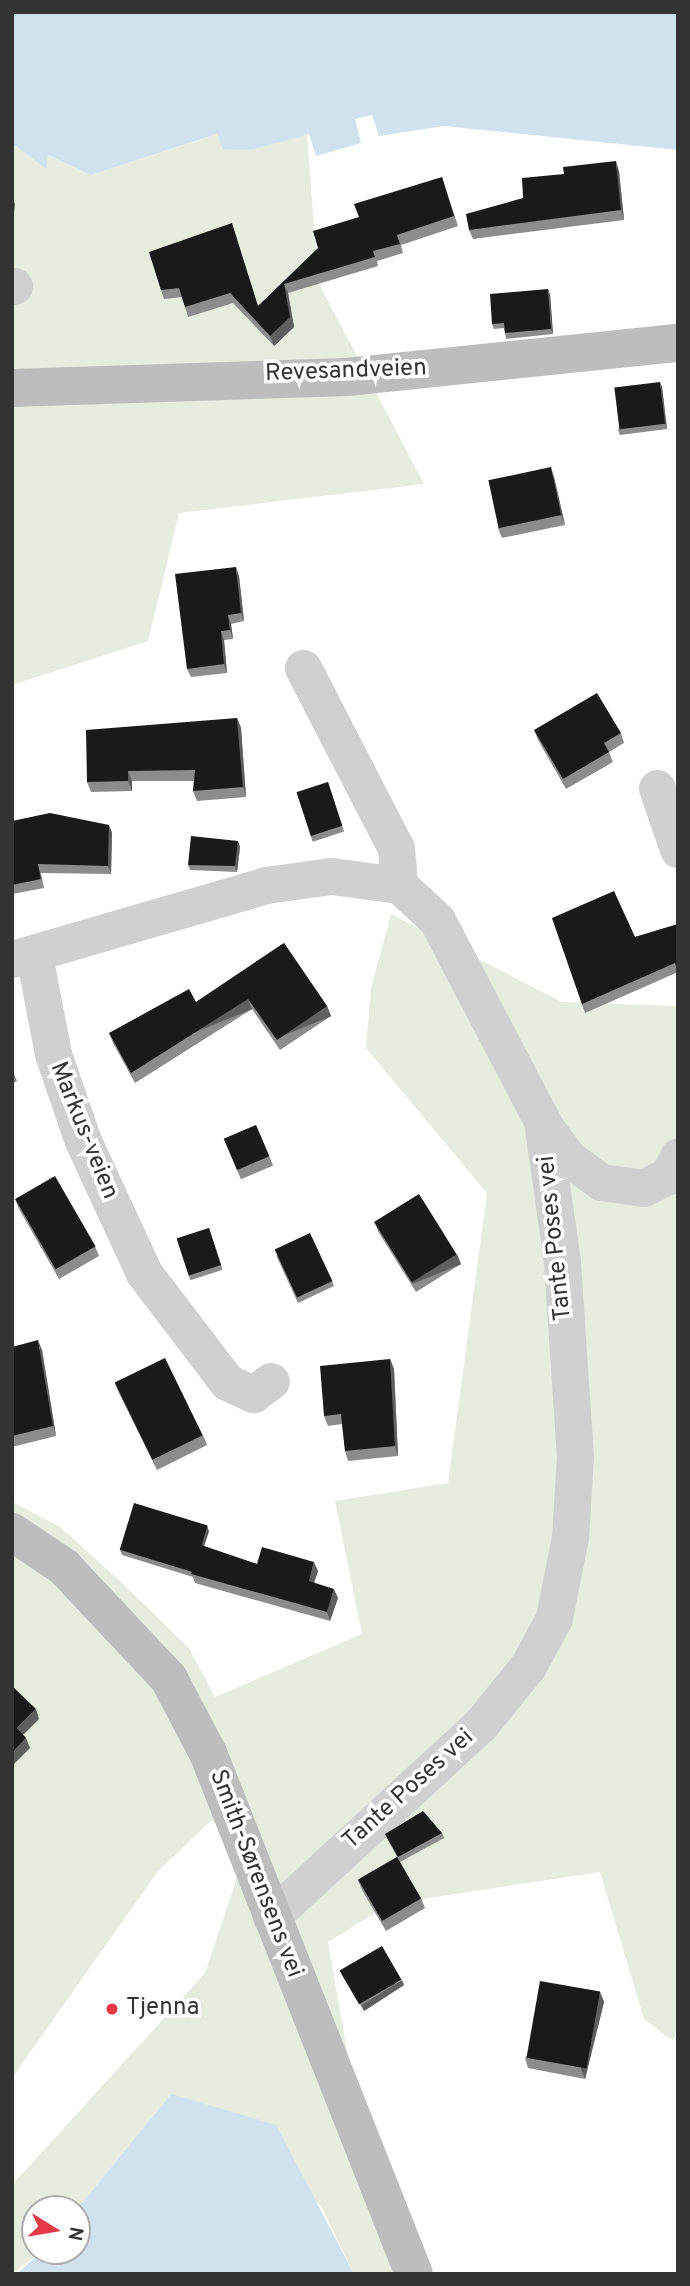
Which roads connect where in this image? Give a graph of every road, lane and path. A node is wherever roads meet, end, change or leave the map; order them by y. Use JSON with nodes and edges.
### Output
{"nodes":[{"id":1,"x":678,"y":343,"type":"edge"},
{"id":2,"x":12,"y":388,"type":"edge"},
{"id":3,"x":303,"y":668,"type":"dead end"},
{"id":4,"x":657,"y":788,"type":"dead end"},
{"id":5,"x":678,"y":849,"type":"edge"},
{"id":6,"x":399,"y":885,"type":"junction"},
{"id":7,"x":23,"y":957,"type":"edge"},
{"id":8,"x":542,"y":1121,"type":"junction"},
{"id":9,"x":678,"y":1156,"type":"edge"},
{"id":10,"x":271,"y":1381,"type":"dead end"},
{"id":11,"x":12,"y":1532,"type":"edge"},
{"id":12,"x":271,"y":1917,"type":"junction"},
{"id":13,"x":414,"y":2274,"type":"edge"}],
"edges":[{"from":1,"to":2,"type":"main road","name":"Revesandveien"},
{"from":3,"to":6,"type":"street"},
{"from":4,"to":5,"type":"street"},
{"from":6,"to":7,"type":"street"},
{"from":6,"to":8,"type":"street","name":"Tante Poses vei"},
{"from":7,"to":10,"type":"street","name":"Markus-veien"},
{"from":8,"to":9,"type":"street"},
{"from":8,"to":12,"type":"street","name":"Tante Poses vei"},
{"from":11,"to":12,"type":"main road","name":"Smith-Sørensens vei"},
{"from":12,"to":13,"type":"main road","name":"Smith-Sørensens vei"}]}
